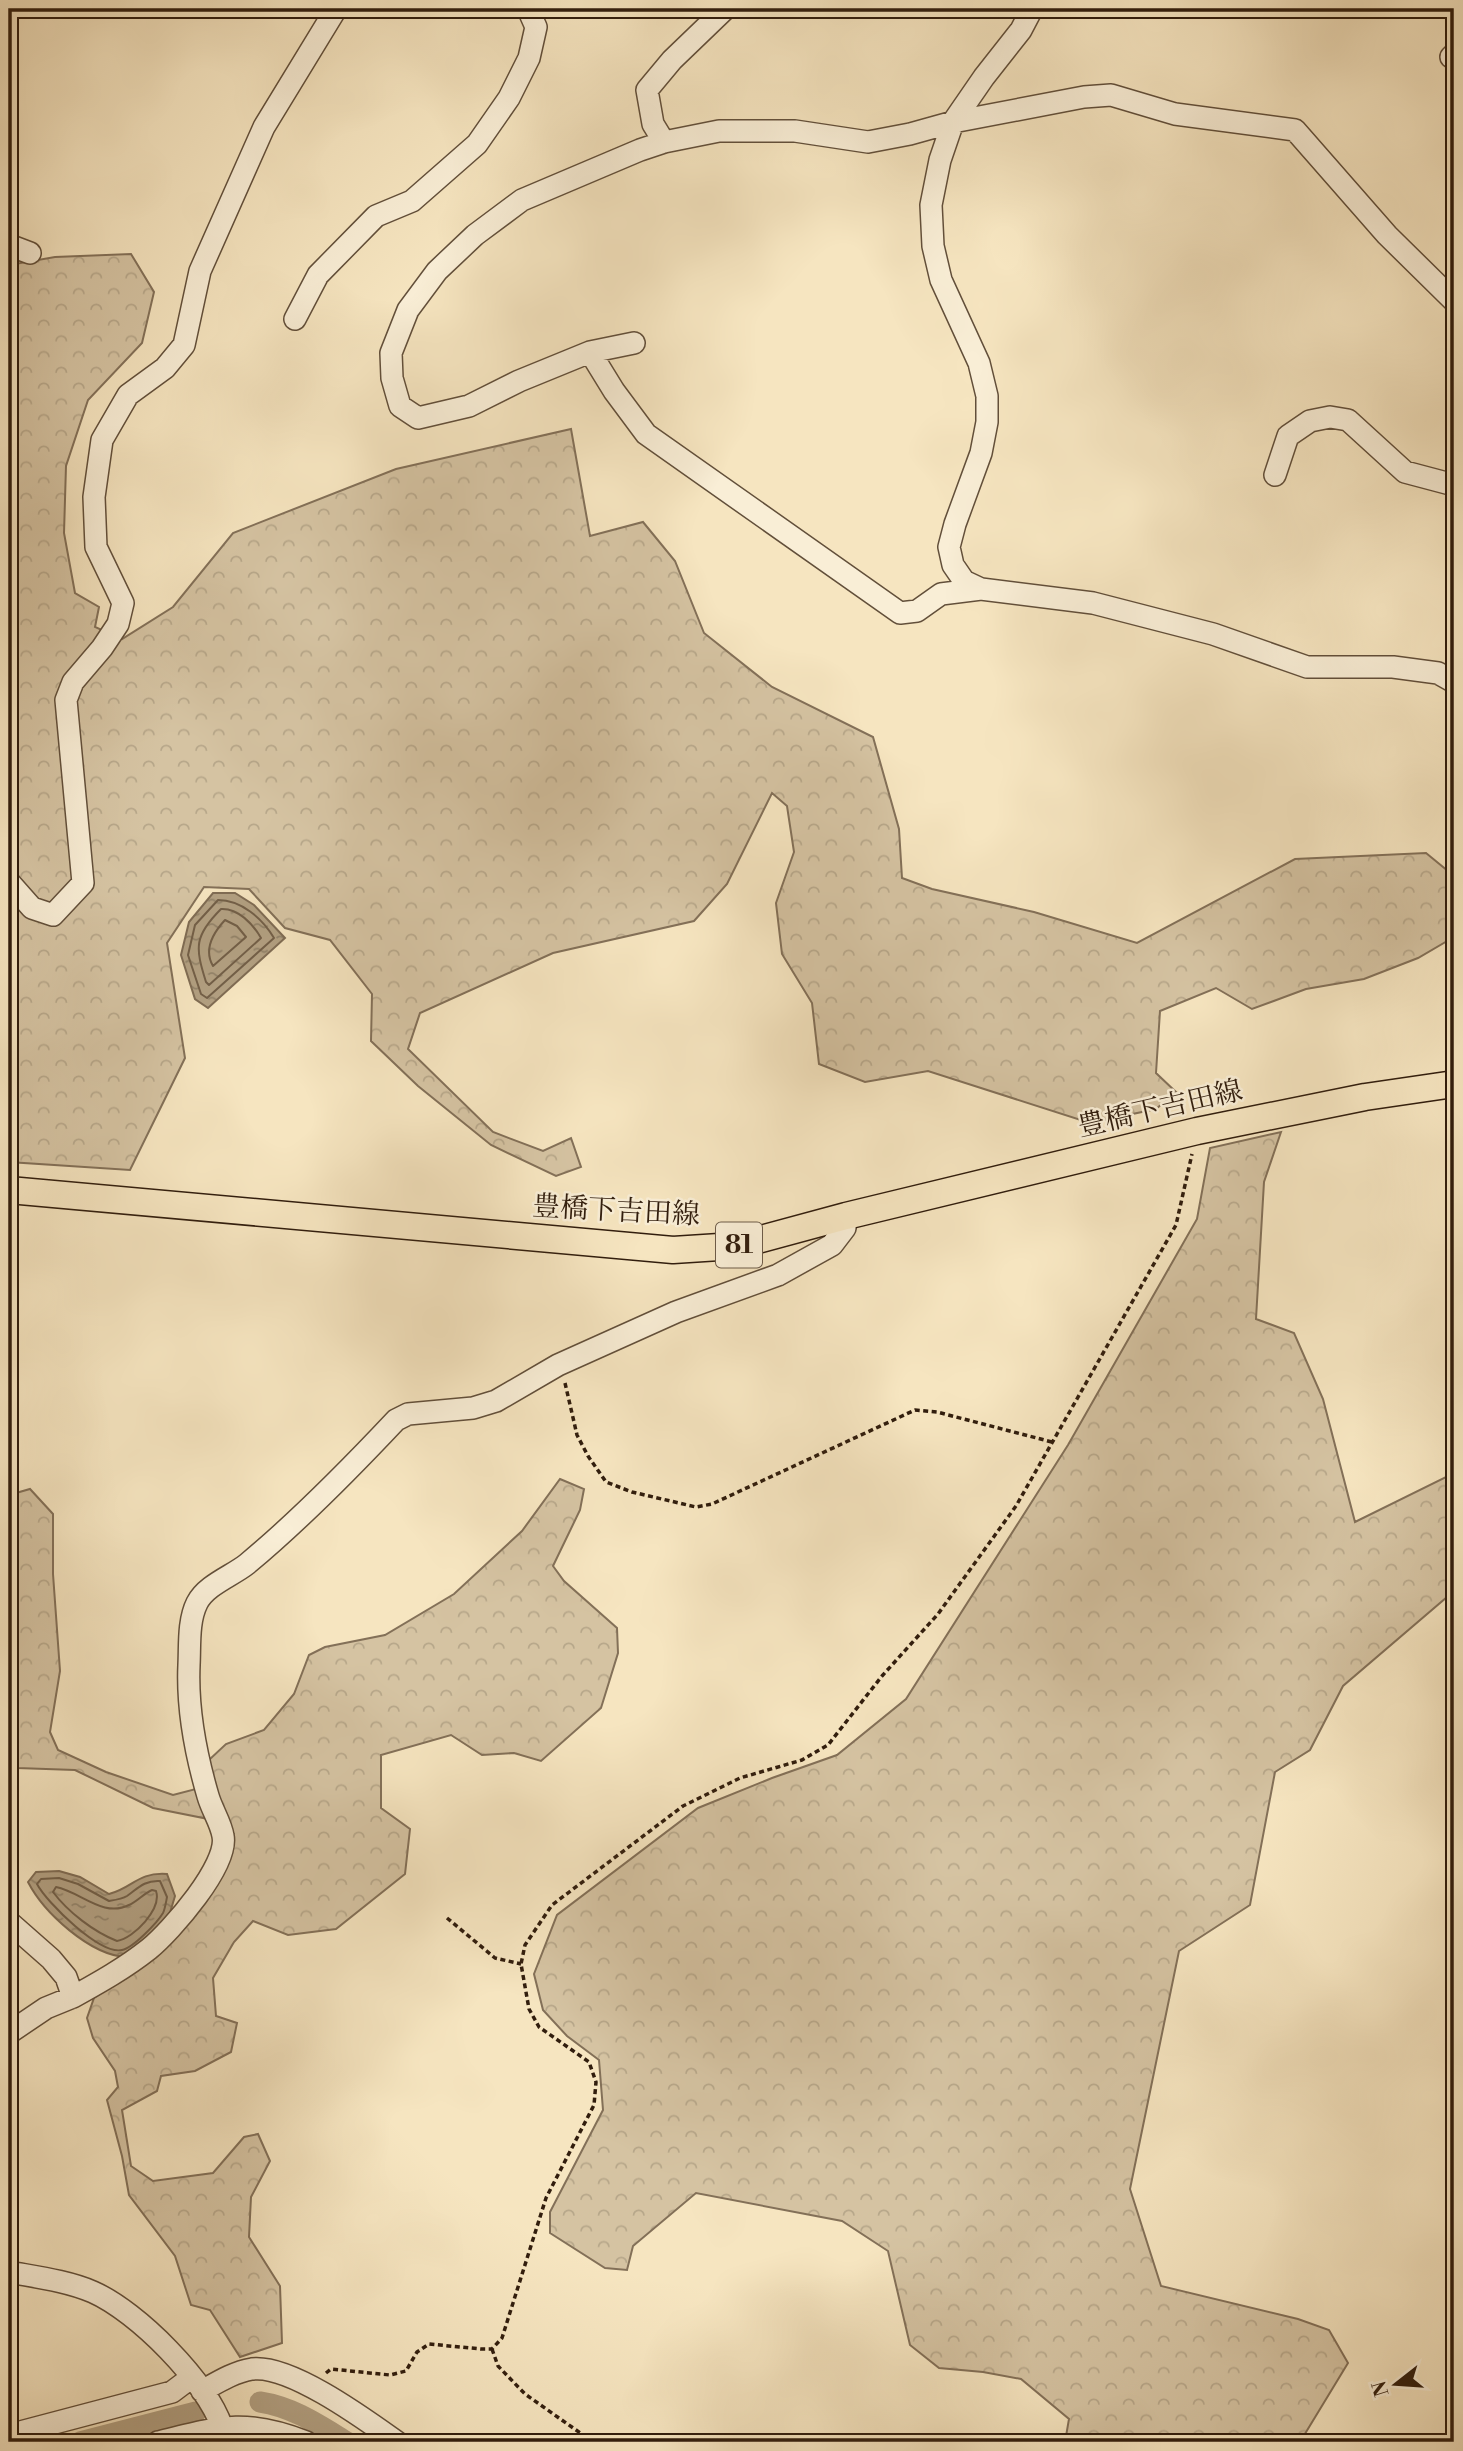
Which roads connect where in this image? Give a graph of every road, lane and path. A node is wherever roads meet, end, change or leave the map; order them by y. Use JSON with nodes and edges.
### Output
{"nodes":[{"id":1,"x":336,"y":9,"type":"edge"},
{"id":2,"x":528,"y":9,"type":"edge"},
{"id":3,"x":726,"y":9,"type":"edge"},
{"id":4,"x":1032,"y":9,"type":"edge"},
{"id":5,"x":953,"y":122,"type":"junction"},
{"id":6,"x":664,"y":142,"type":"junction"},
{"id":7,"x":9,"y":245,"type":"edge"},
{"id":8,"x":30,"y":253,"type":"dead end"},
{"id":9,"x":1454,"y":300,"type":"edge"},
{"id":10,"x":295,"y":319,"type":"dead end"},
{"id":11,"x":634,"y":343,"type":"dead end"},
{"id":12,"x":590,"y":352,"type":"junction"},
{"id":13,"x":1275,"y":475,"type":"dead end"},
{"id":14,"x":1454,"y":485,"type":"edge"},
{"id":15,"x":981,"y":589,"type":"junction"},
{"id":16,"x":1454,"y":682,"type":"edge"},
{"id":17,"x":9,"y":882,"type":"edge"},
{"id":18,"x":1454,"y":1084,"type":"edge"},
{"id":19,"x":1197,"y":1130,"type":"junction"},
{"id":20,"x":9,"y":1190,"type":"edge"},
{"id":21,"x":846,"y":1216,"type":"junction"},
{"id":22,"x":558,"y":1364,"type":"junction"},
{"id":23,"x":1053,"y":1442,"type":"junction"},
{"id":24,"x":447,"y":1918,"type":"dead end"},
{"id":25,"x":9,"y":1922,"type":"edge"},
{"id":26,"x":521,"y":1964,"type":"junction"},
{"id":27,"x":73,"y":1997,"type":"junction"},
{"id":28,"x":9,"y":2033,"type":"edge"},
{"id":29,"x":9,"y":2272,"type":"edge"},
{"id":30,"x":492,"y":2348,"type":"junction"},
{"id":31,"x":197,"y":2384,"type":"junction"},
{"id":32,"x":310,"y":2385,"type":"junction"},
{"id":33,"x":222,"y":2427,"type":"junction"},
{"id":34,"x":9,"y":2435,"type":"edge"},
{"id":35,"x":280,"y":2437,"type":"edge"},
{"id":36,"x":158,"y":2442,"type":"edge"},
{"id":37,"x":306,"y":2442,"type":"edge"},
{"id":38,"x":397,"y":2442,"type":"edge"},
{"id":39,"x":593,"y":2442,"type":"edge"}],
"edges":[{"from":1,"to":17,"type":"street"},
{"from":2,"to":10,"type":"street"},
{"from":3,"to":6,"type":"street"},
{"from":4,"to":5,"type":"street"},
{"from":5,"to":6,"type":"street"},
{"from":5,"to":9,"type":"street"},
{"from":5,"to":15,"type":"street"},
{"from":6,"to":12,"type":"street"},
{"from":7,"to":8,"type":"street"},
{"from":11,"to":12,"type":"street"},
{"from":12,"to":15,"type":"street"},
{"from":13,"to":14,"type":"street"},
{"from":15,"to":16,"type":"street"},
{"from":18,"to":19,"type":"main road","name":"豊橋下吉田線","number":"81"},
{"from":19,"to":21,"type":"main road","name":"豊橋下吉田線","number":"81"},
{"from":19,"to":23,"type":"path"},
{"from":20,"to":21,"type":"main road","name":"豊橋下吉田線","number":"81"},
{"from":21,"to":22,"type":"street"},
{"from":22,"to":23,"type":"path"},
{"from":22,"to":27,"type":"street"},
{"from":23,"to":26,"type":"path"},
{"from":24,"to":26,"type":"path"},
{"from":25,"to":27,"type":"street"},
{"from":26,"to":30,"type":"path"},
{"from":27,"to":28,"type":"street"},
{"from":29,"to":31,"type":"street"},
{"from":30,"to":32,"type":"path"},
{"from":30,"to":39,"type":"path"},
{"from":31,"to":32,"type":"street"},
{"from":31,"to":33,"type":"street"},
{"from":31,"to":34,"type":"street"},
{"from":32,"to":38,"type":"street"},
{"from":33,"to":35,"type":"street"},
{"from":33,"to":36,"type":"street"},
{"from":35,"to":37,"type":"street"}]}
